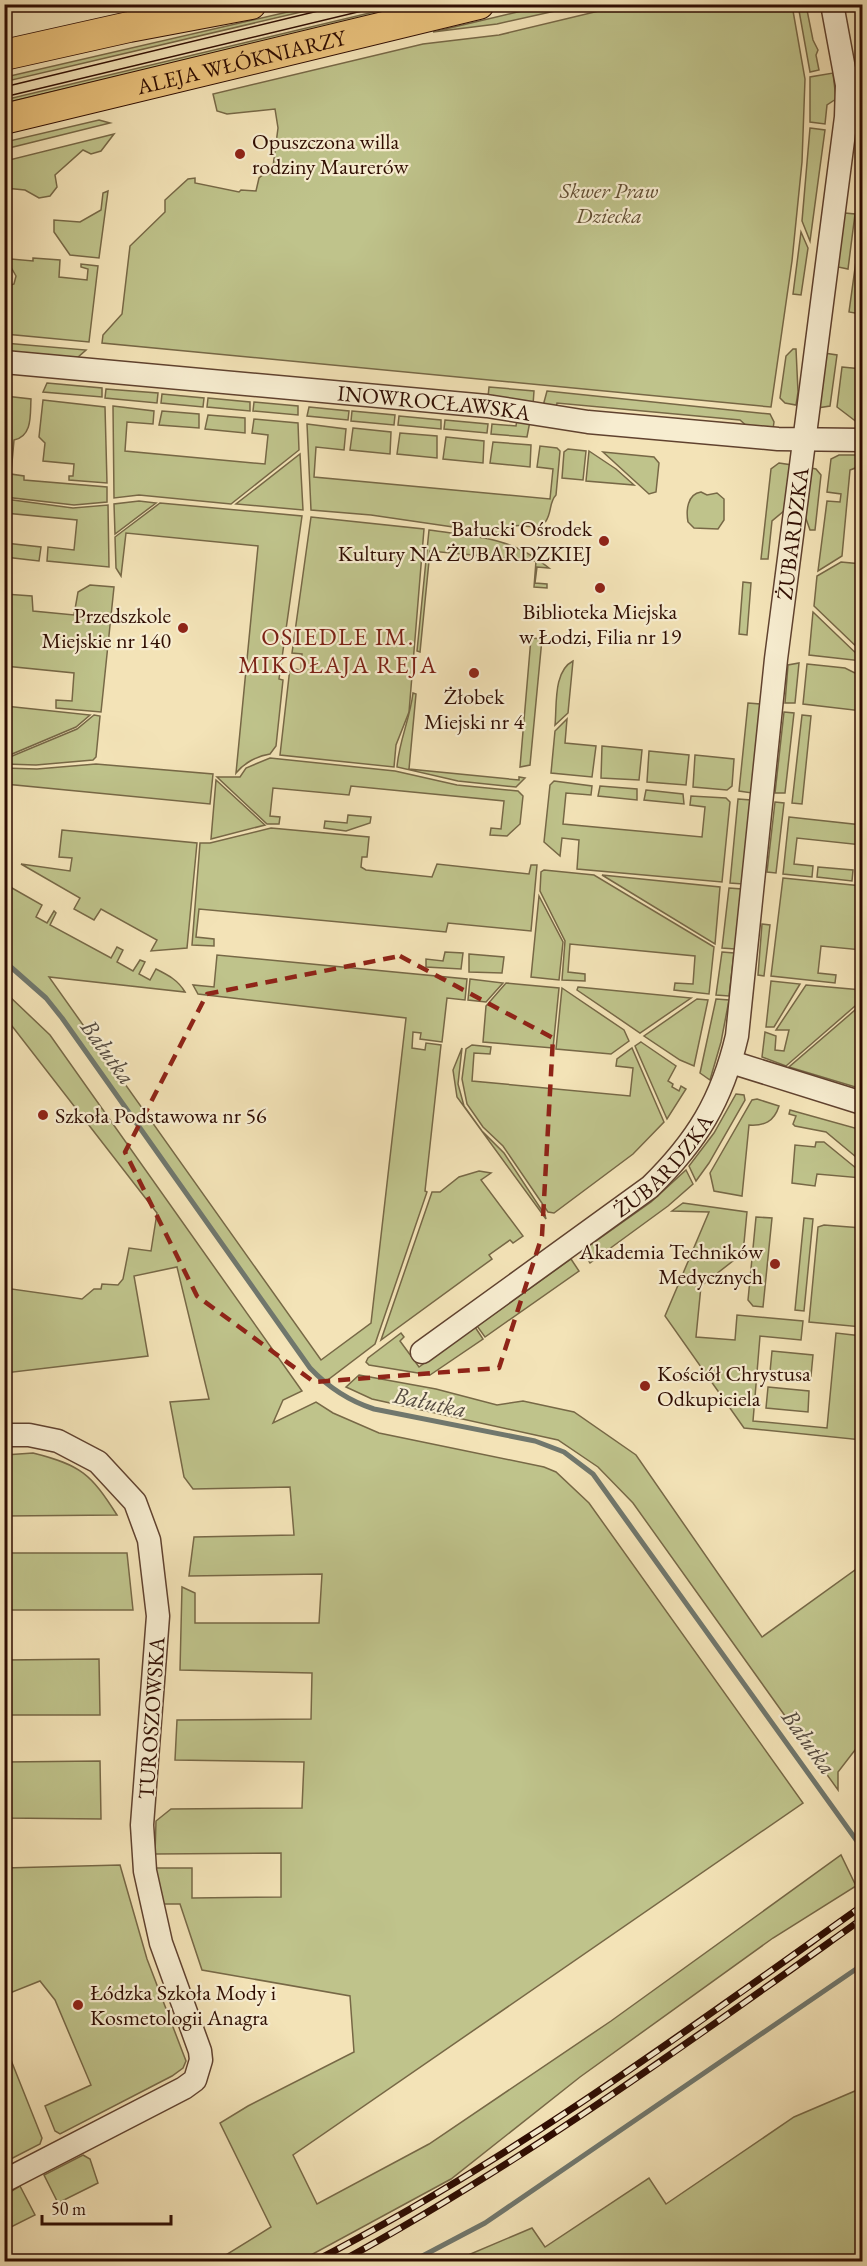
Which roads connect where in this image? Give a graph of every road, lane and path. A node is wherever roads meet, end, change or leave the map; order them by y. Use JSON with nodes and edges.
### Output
{"nodes":[{"id":1,"x":251,"y":4,"type":"edge"},
{"id":2,"x":480,"y":4,"type":"edge"},
{"id":3,"x":832,"y":4,"type":"edge"},
{"id":4,"x":4,"y":55,"type":"edge"},
{"id":5,"x":4,"y":119,"type":"edge"},
{"id":6,"x":4,"y":362,"type":"edge"},
{"id":7,"x":805,"y":439,"type":"junction"},
{"id":8,"x":862,"y":440,"type":"edge"},
{"id":9,"x":731,"y":1062,"type":"junction"},
{"id":10,"x":862,"y":1103,"type":"edge"},
{"id":11,"x":422,"y":1352,"type":"dead end"},
{"id":12,"x":4,"y":1435,"type":"edge"},
{"id":13,"x":4,"y":2181,"type":"edge"}],
"edges":[{"from":1,"to":4,"type":"main road"},
{"from":2,"to":5,"type":"main road","name":"ALEJA WŁÓKNIARZY"},
{"from":3,"to":7,"type":"street","name":"ŻUBARDZKA"},
{"from":6,"to":7,"type":"street","name":"INOWROCŁAWSKA"},
{"from":7,"to":8,"type":"street","name":"INOWROCŁAWSKA"},
{"from":7,"to":9,"type":"street","name":"ŻUBARDZKA"},
{"from":9,"to":10,"type":"street"},
{"from":9,"to":11,"type":"street","name":"ŻUBARDZKA"},
{"from":12,"to":13,"type":"street","name":"TUROSZOWSKA"}]}
